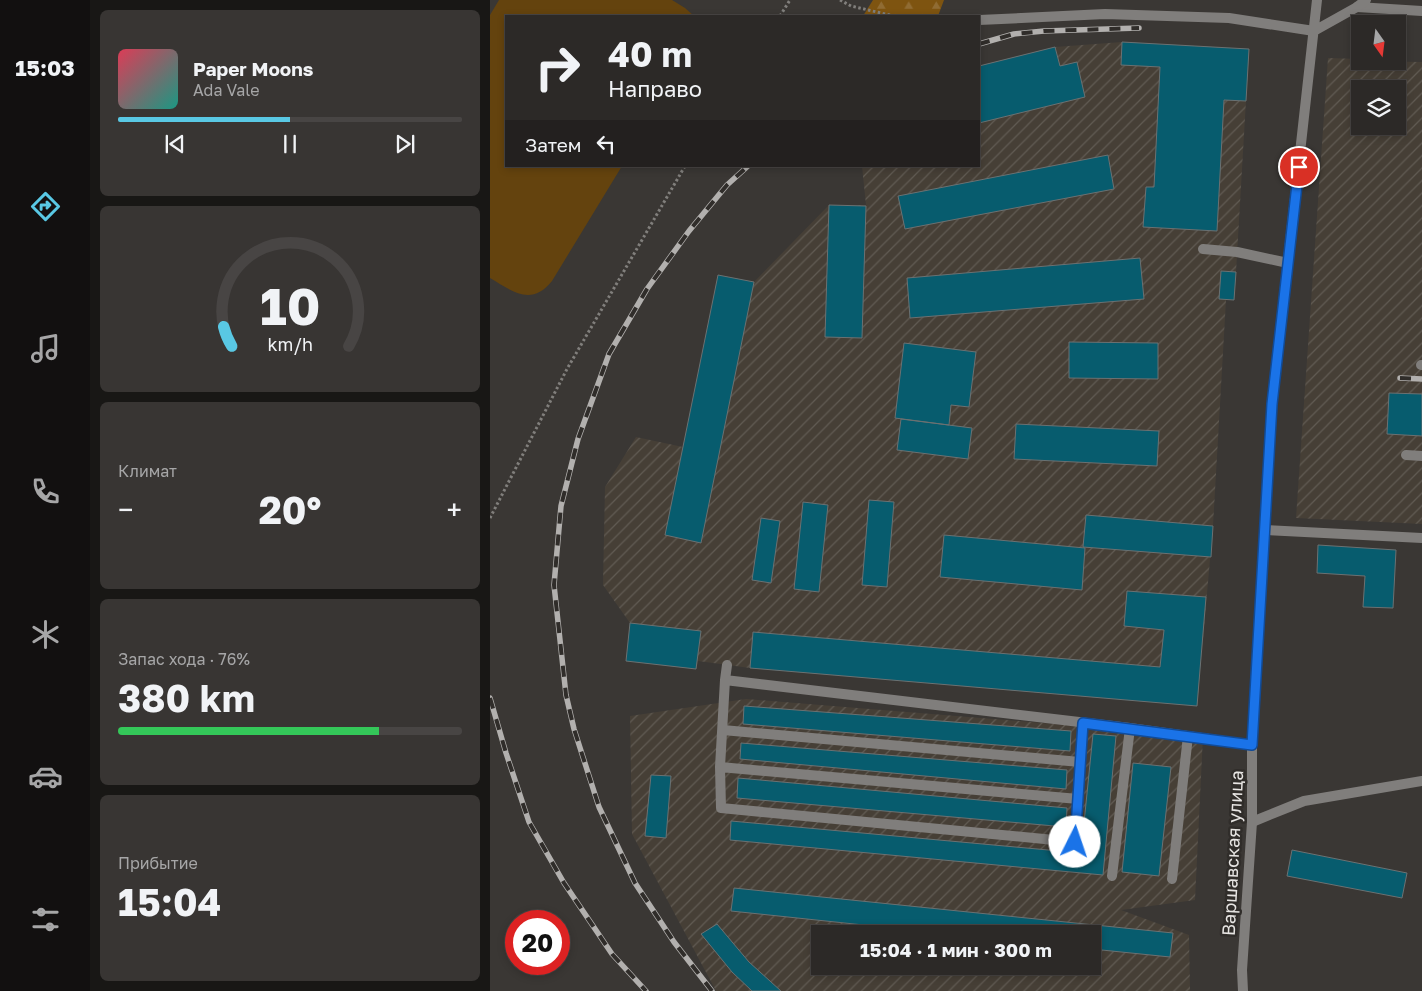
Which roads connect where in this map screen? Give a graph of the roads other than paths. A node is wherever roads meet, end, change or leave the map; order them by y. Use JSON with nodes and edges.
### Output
{"nodes":[{"id":1,"x":1317,"y":0,"type":"edge"},
{"id":2,"x":1366,"y":0,"type":"edge"},
{"id":3,"x":1357,"y":7,"type":"junction"},
{"id":4,"x":1422,"y":11,"type":"edge"},
{"id":5,"x":980,"y":20,"type":"edge"},
{"id":6,"x":1314,"y":32,"type":"junction"},
{"id":7,"x":1203,"y":249,"type":"dead end"},
{"id":8,"x":1288,"y":263,"type":"junction"},
{"id":9,"x":1406,"y":455,"type":"dead end"},
{"id":10,"x":1422,"y":456,"type":"edge"},
{"id":11,"x":1265,"y":530,"type":"junction"},
{"id":12,"x":1422,"y":538,"type":"edge"},
{"id":13,"x":727,"y":665,"type":"dead end"},
{"id":14,"x":726,"y":680,"type":"junction"},
{"id":15,"x":1083,"y":723,"type":"junction"},
{"id":16,"x":1130,"y":728,"type":"junction"},
{"id":17,"x":723,"y":730,"type":"junction"},
{"id":18,"x":1188,"y":736,"type":"junction"},
{"id":19,"x":1252,"y":745,"type":"junction"},
{"id":20,"x":1080,"y":762,"type":"junction"},
{"id":21,"x":720,"y":768,"type":"junction"},
{"id":22,"x":1422,"y":781,"type":"edge"},
{"id":23,"x":1078,"y":799,"type":"junction"},
{"id":24,"x":1252,"y":822,"type":"junction"},
{"id":25,"x":1112,"y":876,"type":"dead end"},
{"id":26,"x":1172,"y":879,"type":"dead end"},
{"id":27,"x":1243,"y":991,"type":"edge"}],
"edges":[{"from":1,"to":6,"type":"street","name":"Варшавская улица"},
{"from":2,"to":3,"type":"street"},
{"from":3,"to":4,"type":"street"},
{"from":3,"to":6,"type":"street"},
{"from":5,"to":6,"type":"street"},
{"from":6,"to":8,"type":"street","name":"Варшавская улица"},
{"from":7,"to":8,"type":"street"},
{"from":8,"to":11,"type":"street","name":"Варшавская улица"},
{"from":9,"to":10,"type":"street"},
{"from":11,"to":12,"type":"street"},
{"from":11,"to":19,"type":"street","name":"Варшавская улица"},
{"from":13,"to":14,"type":"street"},
{"from":14,"to":15,"type":"street"},
{"from":14,"to":17,"type":"street"},
{"from":15,"to":16,"type":"street"},
{"from":15,"to":20,"type":"street"},
{"from":16,"to":18,"type":"street"},
{"from":16,"to":25,"type":"street"},
{"from":17,"to":20,"type":"street"},
{"from":17,"to":21,"type":"street"},
{"from":18,"to":19,"type":"street"},
{"from":18,"to":26,"type":"street"},
{"from":19,"to":24,"type":"street","name":"Варшавская улица"},
{"from":20,"to":23,"type":"street"},
{"from":21,"to":23,"type":"street"},
{"from":21,"to":23,"type":"street"},
{"from":22,"to":24,"type":"street"},
{"from":24,"to":27,"type":"street","name":"Варшавская улица"}]}
